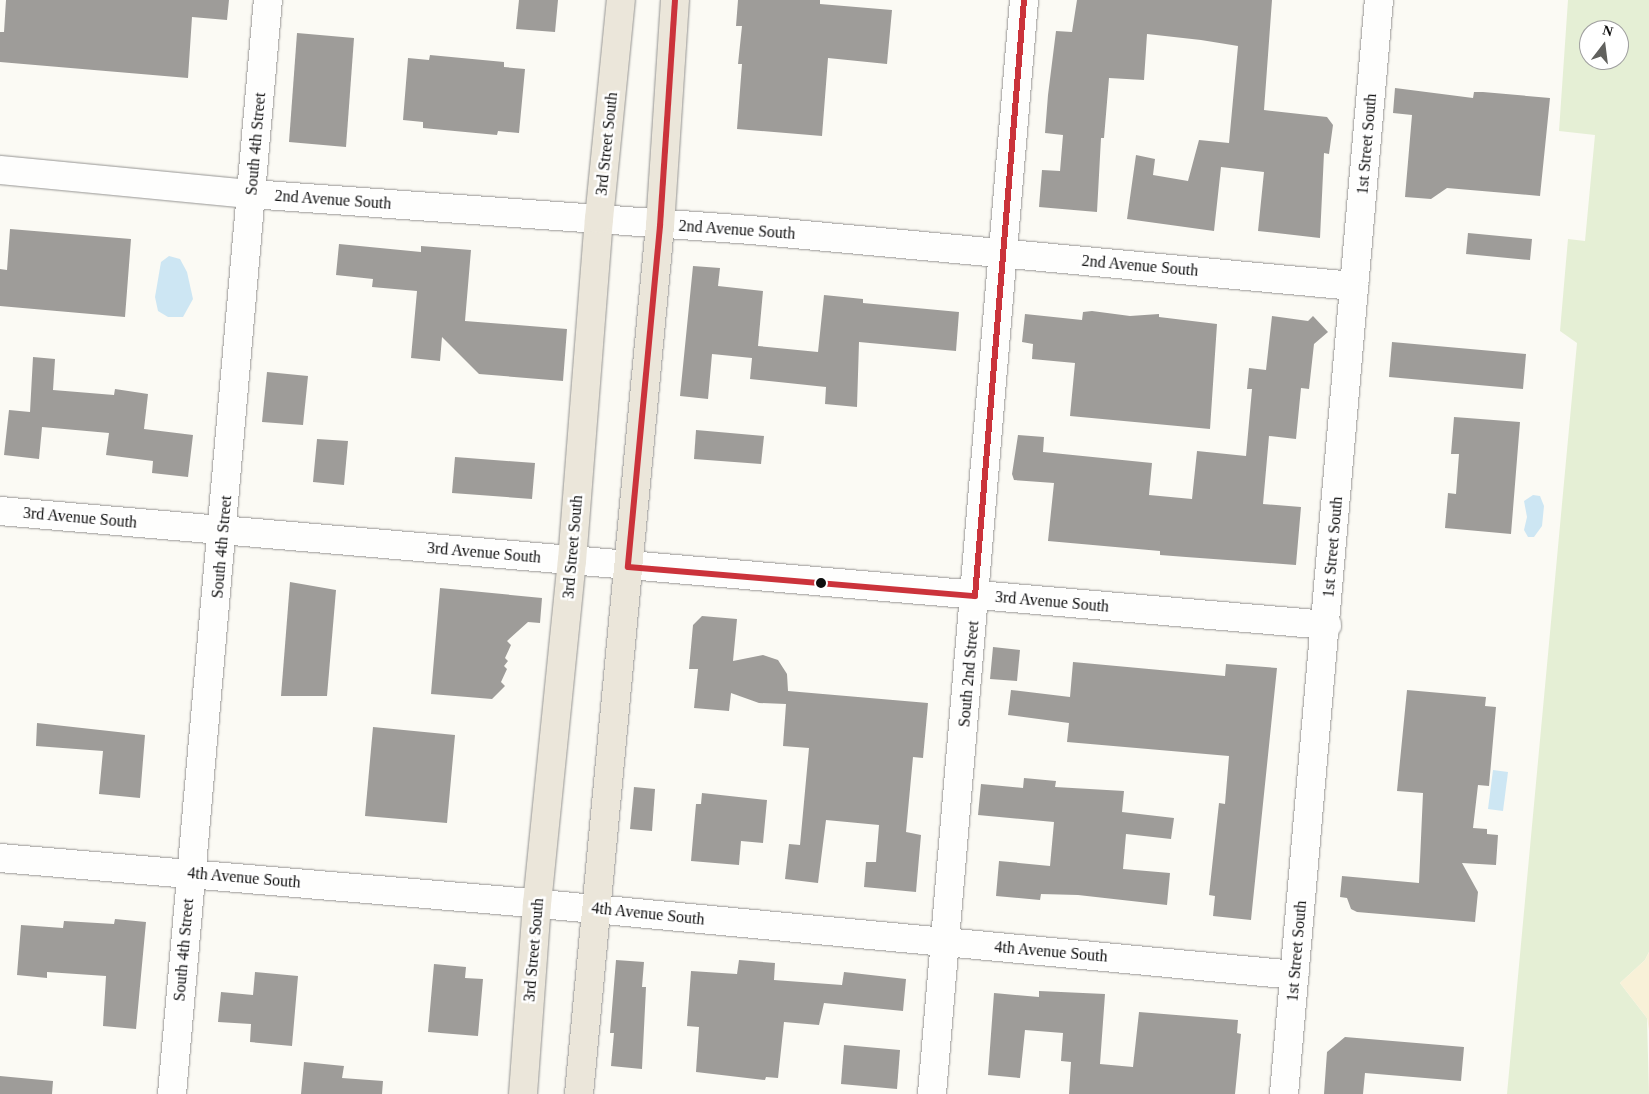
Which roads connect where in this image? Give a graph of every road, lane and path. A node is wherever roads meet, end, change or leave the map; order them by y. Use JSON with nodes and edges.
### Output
{"nodes":[{"id":1,"x":268,"y":0,"type":"edge"},
{"id":2,"x":622,"y":0,"type":"edge"},
{"id":3,"x":676,"y":0,"type":"edge"},
{"id":4,"x":1024,"y":0,"type":"edge"},
{"id":5,"x":1379,"y":0,"type":"edge"},
{"id":6,"x":0,"y":170,"type":"edge"},
{"id":7,"x":251,"y":194,"type":"junction"},
{"id":8,"x":599,"y":219,"type":"junction"},
{"id":9,"x":660,"y":226,"type":"junction"},
{"id":10,"x":1004,"y":254,"type":"junction"},
{"id":11,"x":1354,"y":286,"type":"junction"},
{"id":12,"x":0,"y":511,"type":"edge"},
{"id":13,"x":224,"y":531,"type":"junction"},
{"id":14,"x":572,"y":561,"type":"junction"},
{"id":15,"x":628,"y":567,"type":"junction"},
{"id":16,"x":976,"y":596,"type":"junction"},
{"id":17,"x":1326,"y":626,"type":"junction"},
{"id":18,"x":0,"y":858,"type":"edge"},
{"id":19,"x":190,"y":874,"type":"junction"},
{"id":20,"x":538,"y":904,"type":"junction"},
{"id":21,"x":595,"y":909,"type":"junction"},
{"id":22,"x":945,"y":944,"type":"junction"},
{"id":23,"x":1295,"y":975,"type":"junction"},
{"id":24,"x":172,"y":1094,"type":"edge"},
{"id":25,"x":523,"y":1094,"type":"edge"},
{"id":26,"x":579,"y":1094,"type":"edge"},
{"id":27,"x":932,"y":1094,"type":"edge"},
{"id":28,"x":1284,"y":1094,"type":"edge"}],
"edges":[{"from":1,"to":7,"type":"street","name":"South 4th Street"},
{"from":2,"to":8,"type":"main road","name":"3rd Street South"},
{"from":3,"to":9,"type":"main road"},
{"from":4,"to":10,"type":"street","name":"South 2nd Street"},
{"from":5,"to":11,"type":"street","name":"1st Street South"},
{"from":6,"to":7,"type":"street","name":"2nd Avenue South"},
{"from":7,"to":8,"type":"street","name":"2nd Avenue South"},
{"from":7,"to":13,"type":"street","name":"South 4th Street"},
{"from":8,"to":9,"type":"street","name":"2nd Avenue South"},
{"from":8,"to":14,"type":"main road","name":"3rd Street South"},
{"from":9,"to":10,"type":"street","name":"2nd Avenue South"},
{"from":9,"to":15,"type":"main road"},
{"from":10,"to":11,"type":"street","name":"2nd Avenue South"},
{"from":10,"to":16,"type":"street","name":"South 2nd Street"},
{"from":11,"to":17,"type":"street","name":"1st Street South"},
{"from":12,"to":13,"type":"street","name":"3rd Avenue South"},
{"from":13,"to":14,"type":"street","name":"3rd Avenue South"},
{"from":13,"to":19,"type":"street","name":"South 4th Street"},
{"from":14,"to":15,"type":"street","name":"3rd Avenue South"},
{"from":14,"to":20,"type":"main road","name":"3rd Street South"},
{"from":15,"to":16,"type":"street","name":"3rd Avenue South"},
{"from":15,"to":21,"type":"main road"},
{"from":16,"to":17,"type":"street","name":"3rd Avenue South"},
{"from":16,"to":22,"type":"street","name":"South 2nd Street"},
{"from":17,"to":23,"type":"street","name":"1st Street South"},
{"from":18,"to":19,"type":"street","name":"4th Avenue South"},
{"from":19,"to":20,"type":"street","name":"4th Avenue South"},
{"from":19,"to":24,"type":"street","name":"South 4th Street"},
{"from":20,"to":21,"type":"street","name":"4th Avenue South"},
{"from":20,"to":25,"type":"main road","name":"3rd Street South"},
{"from":21,"to":22,"type":"street","name":"4th Avenue South"},
{"from":21,"to":26,"type":"main road"},
{"from":22,"to":23,"type":"street","name":"4th Avenue South"},
{"from":22,"to":27,"type":"street","name":"South 2nd Street"},
{"from":23,"to":28,"type":"street","name":"1st Street South"}]}
